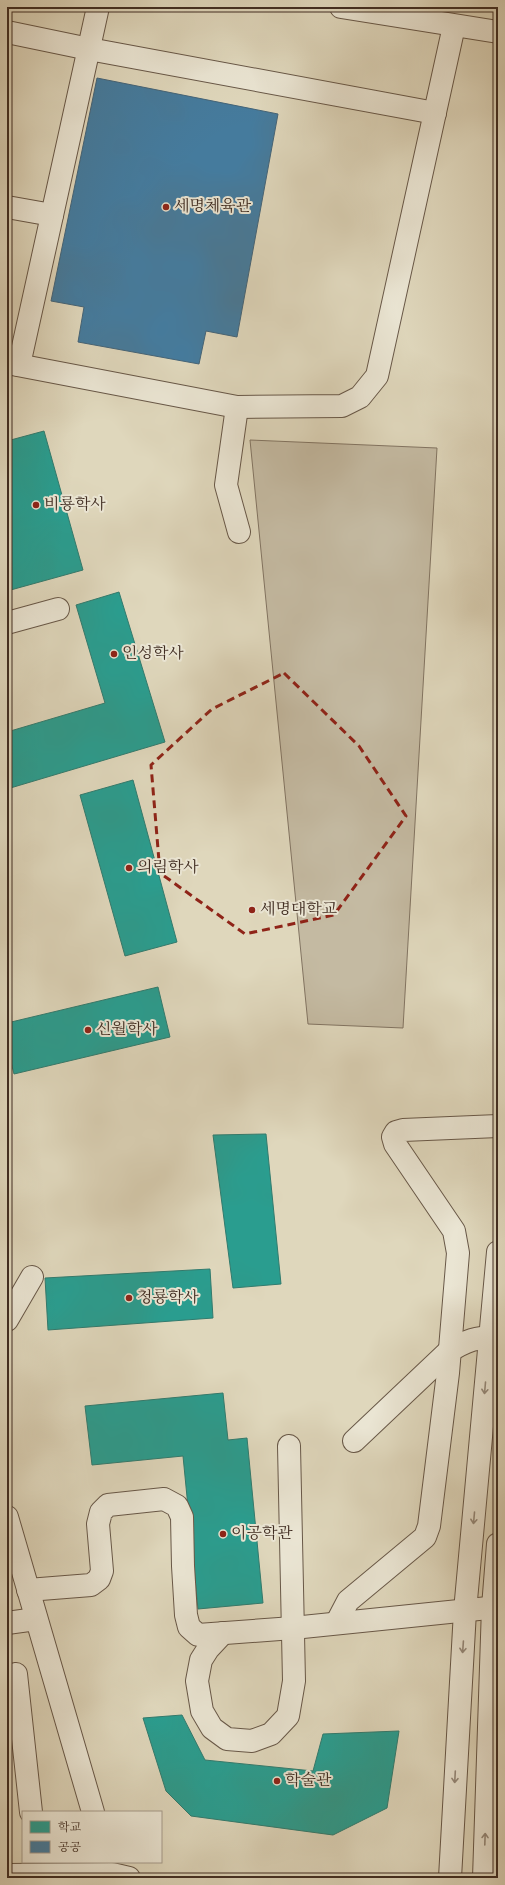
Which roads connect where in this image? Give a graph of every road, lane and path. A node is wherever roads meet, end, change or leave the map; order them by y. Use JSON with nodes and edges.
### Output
{"nodes":[{"id":1,"x":98,"y":7,"type":"edge"},
{"id":2,"x":341,"y":7,"type":"edge"},
{"id":3,"x":454,"y":26,"type":"junction"},
{"id":4,"x":7,"y":32,"type":"edge"},
{"id":5,"x":498,"y":32,"type":"edge"},
{"id":6,"x":88,"y":49,"type":"junction"},
{"id":7,"x":435,"y":113,"type":"junction"},
{"id":8,"x":7,"y":208,"type":"edge"},
{"id":9,"x":52,"y":215,"type":"junction"},
{"id":10,"x":13,"y":364,"type":"edge"},
{"id":11,"x":237,"y":407,"type":"junction"},
{"id":12,"x":239,"y":532,"type":"dead end"},
{"id":13,"x":58,"y":609,"type":"dead end"},
{"id":14,"x":7,"y":623,"type":"edge"},
{"id":15,"x":498,"y":1126,"type":"edge"},
{"id":16,"x":498,"y":1252,"type":"edge"},
{"id":17,"x":32,"y":1277,"type":"dead end"},
{"id":18,"x":7,"y":1320,"type":"edge"},
{"id":19,"x":494,"y":1337,"type":"edge"},
{"id":20,"x":448,"y":1352,"type":"junction"},
{"id":21,"x":354,"y":1441,"type":"dead end"},
{"id":22,"x":290,"y":1446,"type":"dead end"},
{"id":23,"x":7,"y":1517,"type":"edge"},
{"id":24,"x":498,"y":1544,"type":"edge"},
{"id":25,"x":28,"y":1590,"type":"junction"},
{"id":26,"x":495,"y":1607,"type":"edge"},
{"id":27,"x":465,"y":1611,"type":"junction"},
{"id":28,"x":36,"y":1619,"type":"junction"},
{"id":29,"x":337,"y":1622,"type":"junction"},
{"id":30,"x":7,"y":1623,"type":"edge"},
{"id":31,"x":293,"y":1628,"type":"junction"},
{"id":32,"x":223,"y":1633,"type":"junction"},
{"id":33,"x":50,"y":1667,"type":"junction"},
{"id":34,"x":12,"y":1675,"type":"edge"},
{"id":35,"x":457,"y":1738,"type":"junction"},
{"id":36,"x":493,"y":1742,"type":"edge"},
{"id":37,"x":31,"y":1811,"type":"edge"},
{"id":38,"x":93,"y":1811,"type":"edge"},
{"id":39,"x":115,"y":1873,"type":"edge"},
{"id":40,"x":7,"y":1875,"type":"edge"},
{"id":41,"x":450,"y":1878,"type":"edge"},
{"id":42,"x":484,"y":1878,"type":"edge"}],
"edges":[{"from":1,"to":6,"type":"street"},
{"from":2,"to":3,"type":"street"},
{"from":3,"to":5,"type":"street"},
{"from":3,"to":7,"type":"street"},
{"from":4,"to":6,"type":"street"},
{"from":6,"to":7,"type":"street"},
{"from":6,"to":9,"type":"street"},
{"from":7,"to":11,"type":"street"},
{"from":8,"to":9,"type":"street"},
{"from":9,"to":10,"type":"street"},
{"from":10,"to":11,"type":"street"},
{"from":11,"to":12,"type":"street"},
{"from":13,"to":14,"type":"street"},
{"from":15,"to":20,"type":"street"},
{"from":16,"to":19,"type":"street"},
{"from":17,"to":18,"type":"street"},
{"from":19,"to":20,"type":"street"},
{"from":19,"to":27,"type":"street","one_way":true},
{"from":20,"to":21,"type":"street"},
{"from":20,"to":29,"type":"street"},
{"from":22,"to":31,"type":"street"},
{"from":23,"to":25,"type":"street"},
{"from":24,"to":26,"type":"street"},
{"from":25,"to":28,"type":"street"},
{"from":25,"to":32,"type":"street"},
{"from":26,"to":27,"type":"street"},
{"from":26,"to":36,"type":"street"},
{"from":27,"to":29,"type":"street"},
{"from":27,"to":35,"type":"street","one_way":true},
{"from":28,"to":30,"type":"street"},
{"from":28,"to":33,"type":"street"},
{"from":29,"to":31,"type":"street"},
{"from":31,"to":32,"type":"street"},
{"from":31,"to":32,"type":"street"},
{"from":33,"to":34,"type":"street"},
{"from":33,"to":38,"type":"street"},
{"from":34,"to":37,"type":"street"},
{"from":35,"to":36,"type":"street"},
{"from":35,"to":41,"type":"street","one_way":true},
{"from":42,"to":36,"type":"street","one_way":true},
{"from":39,"to":40,"type":"street"}]}
